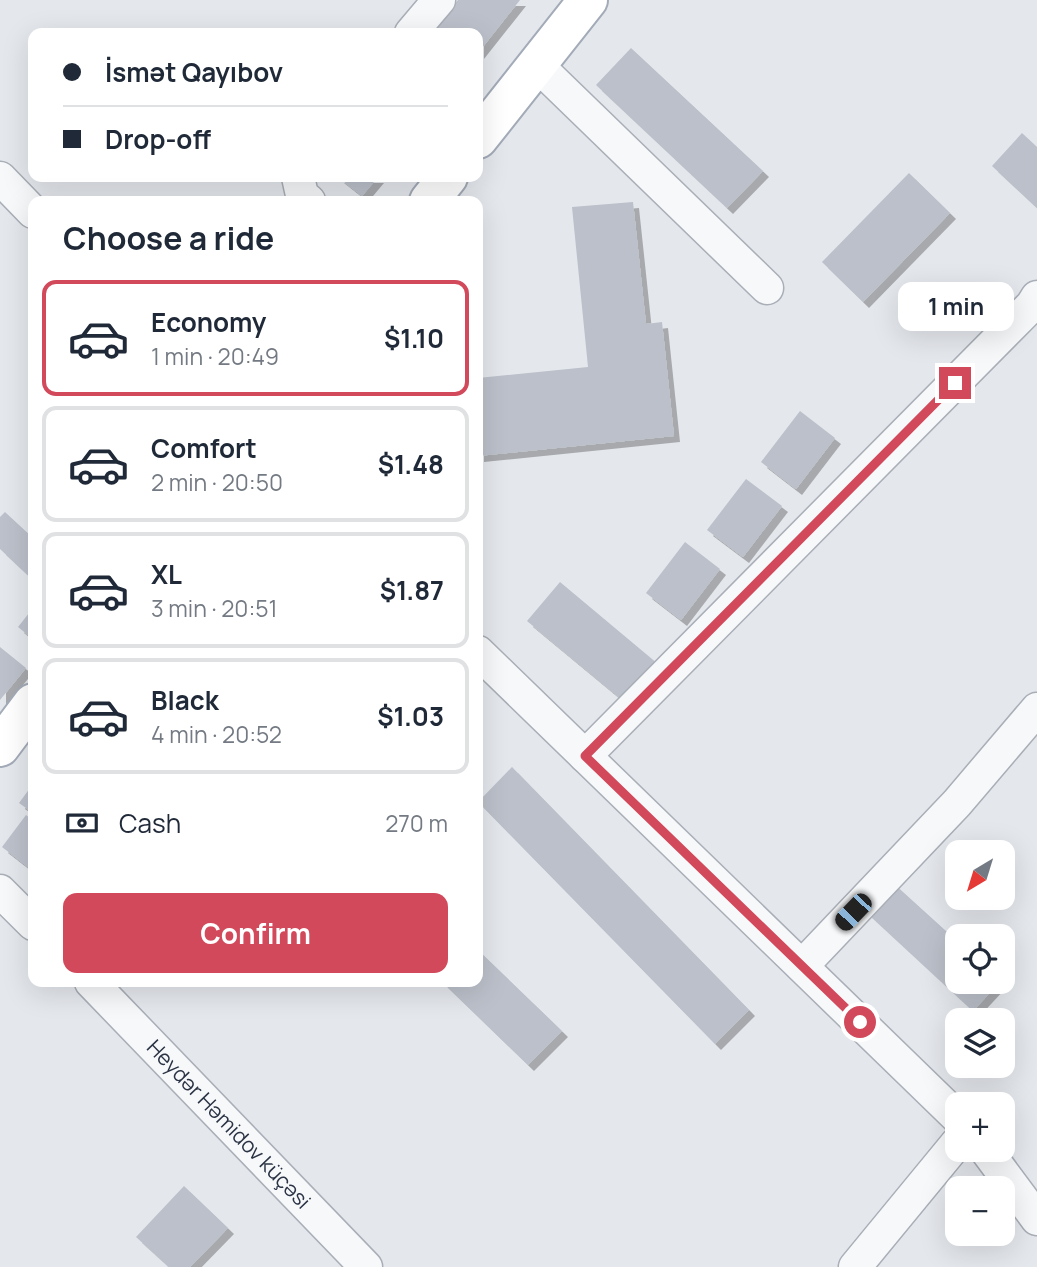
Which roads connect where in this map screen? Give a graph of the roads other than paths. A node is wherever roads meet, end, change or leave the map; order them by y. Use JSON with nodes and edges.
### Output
{"nodes":[{"id":1,"x":588,"y":0,"type":"edge"},
{"id":2,"x":433,"y":2,"type":"edge"},
{"id":3,"x":415,"y":28,"type":"edge"},
{"id":4,"x":537,"y":65,"type":"junction"},
{"id":5,"x":483,"y":133,"type":"edge"},
{"id":6,"x":0,"y":178,"type":"edge"},
{"id":7,"x":444,"y":182,"type":"edge"},
{"id":8,"x":433,"y":196,"type":"edge"},
{"id":9,"x":28,"y":207,"type":"edge"},
{"id":10,"x":767,"y":288,"type":"dead end"},
{"id":11,"x":1035,"y":304,"type":"edge"},
{"id":12,"x":483,"y":657,"type":"edge"},
{"id":13,"x":1037,"y":709,"type":"edge"},
{"id":14,"x":28,"y":710,"type":"edge"},
{"id":15,"x":0,"y":747,"type":"edge"},
{"id":16,"x":585,"y":756,"type":"junction"},
{"id":17,"x":0,"y":891,"type":"edge"},
{"id":18,"x":28,"y":919,"type":"edge"},
{"id":19,"x":802,"y":966,"type":"junction"},
{"id":20,"x":96,"y":987,"type":"edge"},
{"id":21,"x":945,"y":1105,"type":"edge"},
{"id":22,"x":945,"y":1158,"type":"edge"},
{"id":23,"x":995,"y":1162,"type":"edge"},
{"id":24,"x":1037,"y":1219,"type":"edge"},
{"id":25,"x":366,"y":1267,"type":"edge"},
{"id":26,"x":855,"y":1267,"type":"edge"}],
"edges":[{"from":1,"to":4,"type":"main road"},
{"from":2,"to":3,"type":"street"},
{"from":4,"to":5,"type":"main road"},
{"from":4,"to":10,"type":"street"},
{"from":6,"to":9,"type":"street"},
{"from":7,"to":8,"type":"main road"},
{"from":11,"to":16,"type":"street"},
{"from":12,"to":16,"type":"street"},
{"from":13,"to":19,"type":"street"},
{"from":14,"to":15,"type":"main road"},
{"from":16,"to":19,"type":"street"},
{"from":17,"to":18,"type":"street"},
{"from":19,"to":21,"type":"street"},
{"from":20,"to":25,"type":"street","name":"Heydər Həmidov küçəsi"},
{"from":22,"to":26,"type":"street"},
{"from":23,"to":24,"type":"street"}]}
